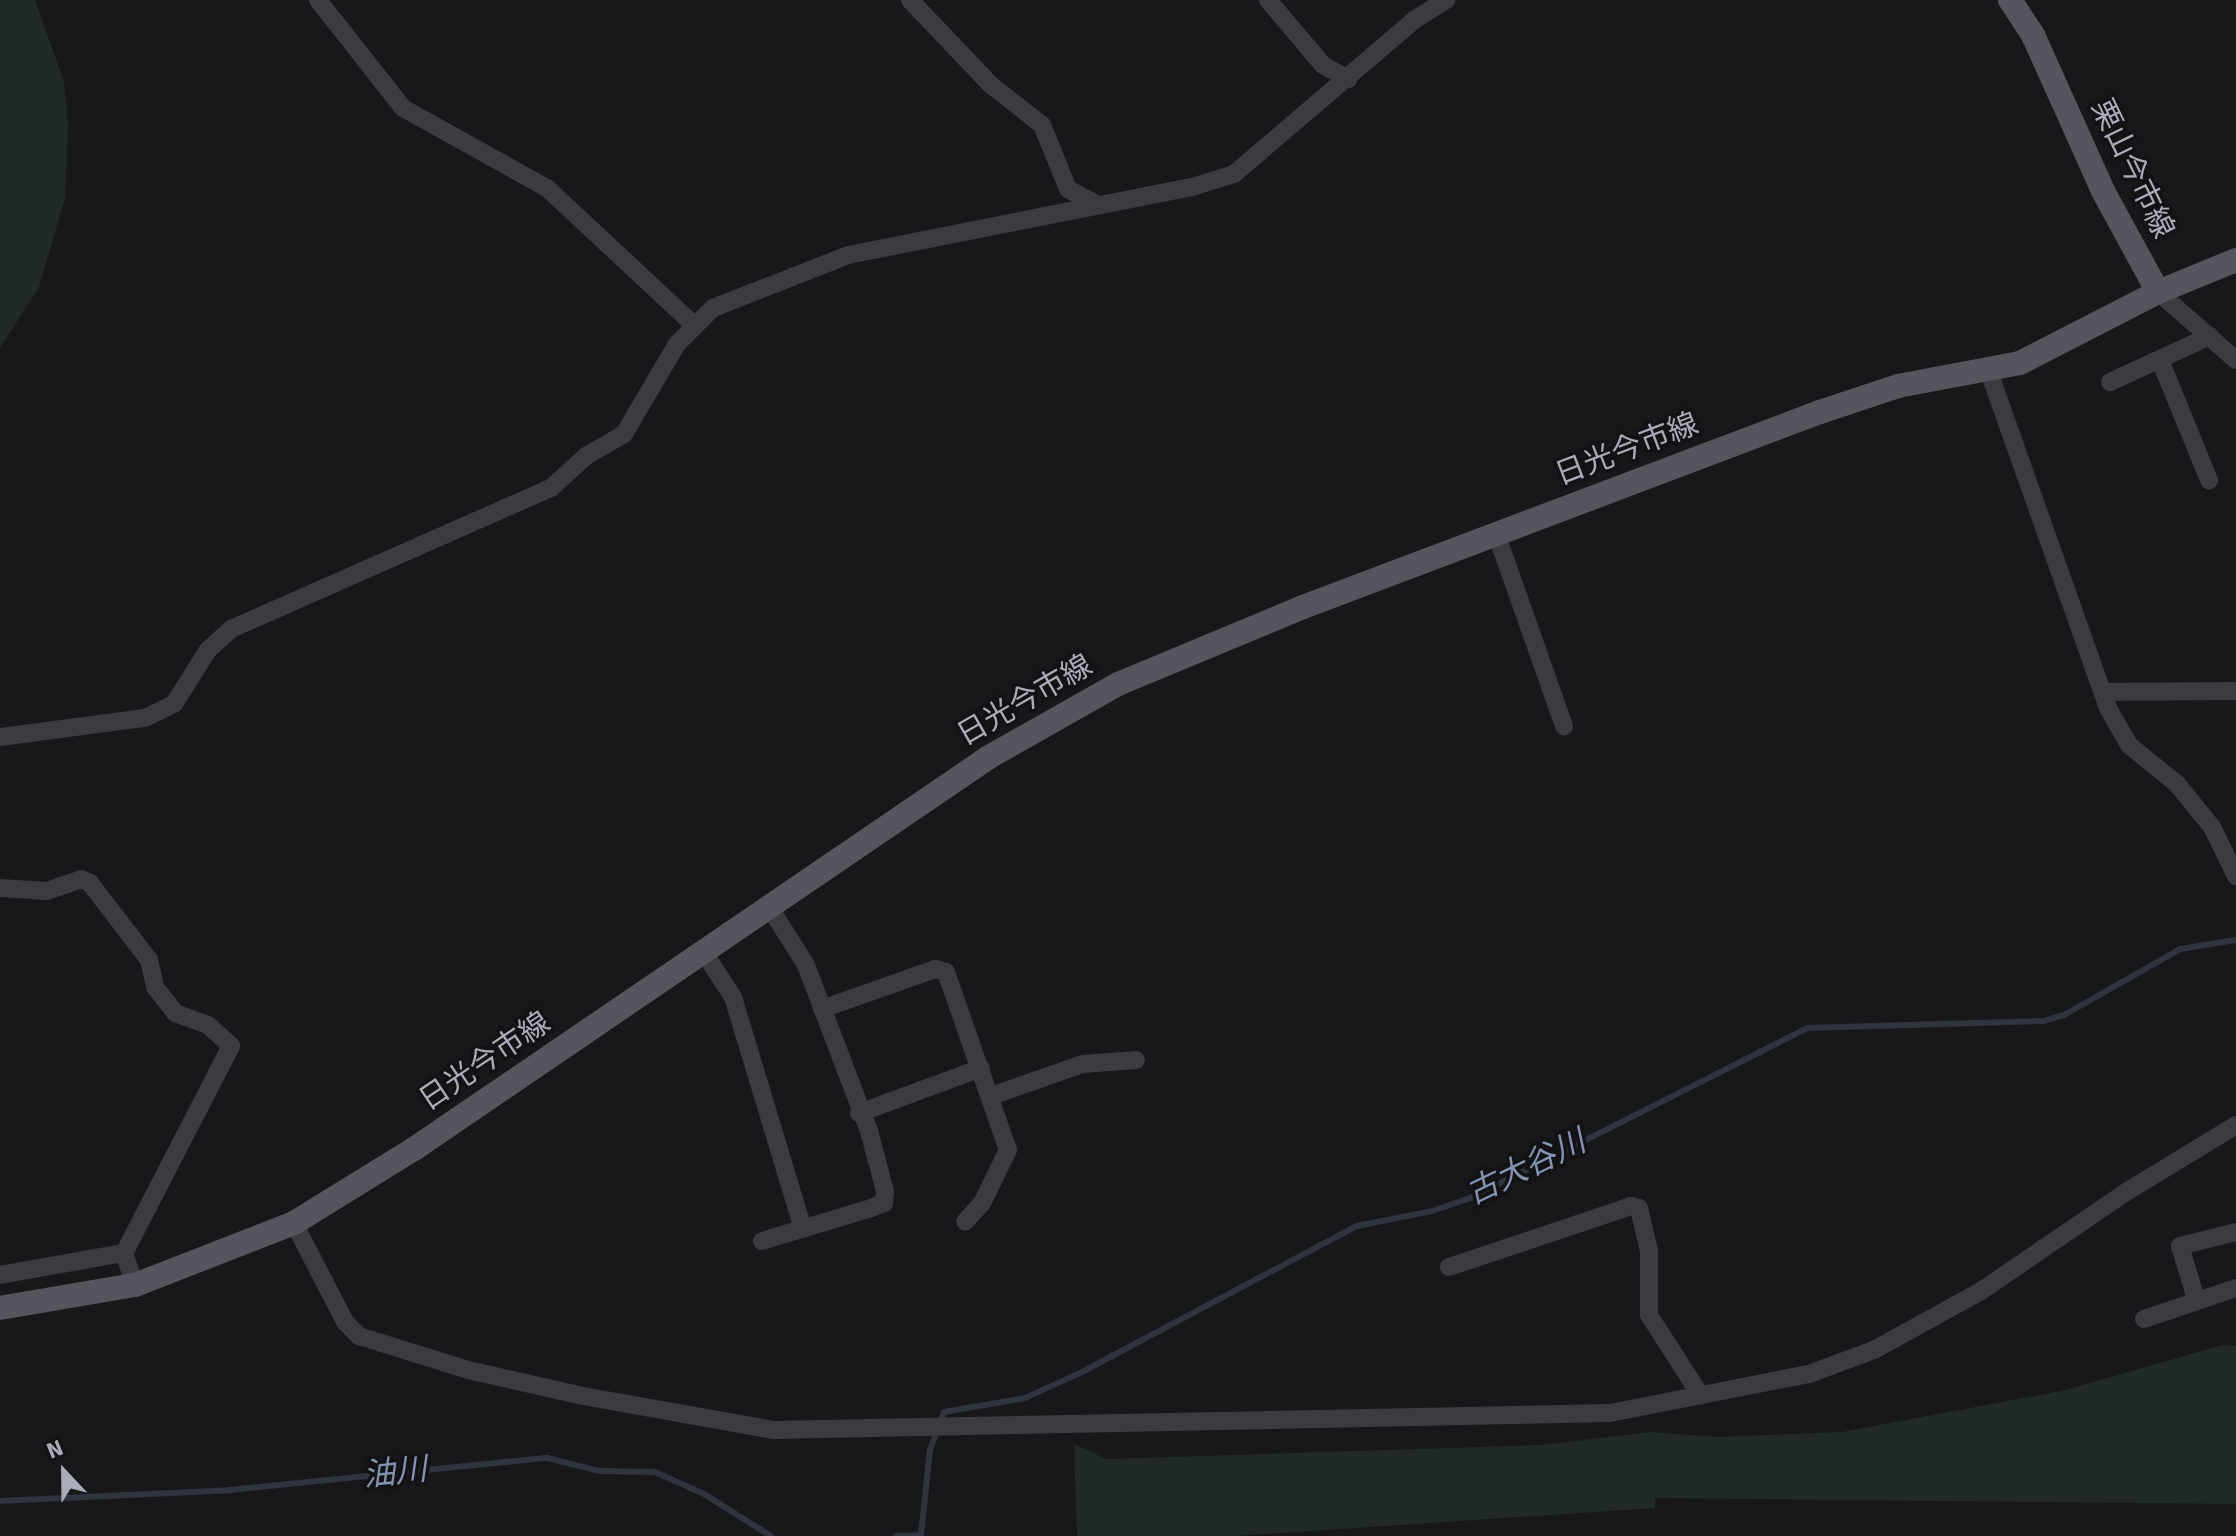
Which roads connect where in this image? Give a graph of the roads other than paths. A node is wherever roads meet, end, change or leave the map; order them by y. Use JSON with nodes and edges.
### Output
{"nodes":[{"id":1,"x":318,"y":0,"type":"edge"},
{"id":2,"x":910,"y":0,"type":"edge"},
{"id":3,"x":1268,"y":0,"type":"edge"},
{"id":4,"x":1446,"y":0,"type":"edge"},
{"id":5,"x":2010,"y":0,"type":"edge"},
{"id":6,"x":1348,"y":79,"type":"junction"},
{"id":7,"x":1098,"y":205,"type":"junction"},
{"id":8,"x":2236,"y":260,"type":"edge"},
{"id":9,"x":2158,"y":292,"type":"junction"},
{"id":10,"x":695,"y":326,"type":"junction"},
{"id":11,"x":2210,"y":336,"type":"junction"},
{"id":12,"x":2160,"y":360,"type":"junction"},
{"id":13,"x":2236,"y":360,"type":"edge"},
{"id":14,"x":1989,"y":372,"type":"junction"},
{"id":15,"x":2110,"y":382,"type":"dead end"},
{"id":16,"x":2209,"y":480,"type":"dead end"},
{"id":17,"x":1496,"y":533,"type":"junction"},
{"id":18,"x":2236,"y":691,"type":"edge"},
{"id":19,"x":2102,"y":692,"type":"junction"},
{"id":20,"x":1564,"y":726,"type":"dead end"},
{"id":21,"x":0,"y":737,"type":"edge"},
{"id":22,"x":2236,"y":876,"type":"edge"},
{"id":23,"x":0,"y":888,"type":"edge"},
{"id":24,"x":768,"y":905,"type":"junction"},
{"id":25,"x":703,"y":951,"type":"junction"},
{"id":26,"x":822,"y":1009,"type":"junction"},
{"id":27,"x":1136,"y":1060,"type":"dead end"},
{"id":28,"x":981,"y":1068,"type":"junction"},
{"id":29,"x":991,"y":1096,"type":"junction"},
{"id":30,"x":859,"y":1113,"type":"junction"},
{"id":31,"x":2236,"y":1125,"type":"edge"},
{"id":32,"x":965,"y":1222,"type":"dead end"},
{"id":33,"x":294,"y":1223,"type":"junction"},
{"id":34,"x":803,"y":1229,"type":"junction"},
{"id":35,"x":2236,"y":1232,"type":"edge"},
{"id":36,"x":762,"y":1241,"type":"dead end"},
{"id":37,"x":124,"y":1253,"type":"junction"},
{"id":38,"x":1449,"y":1267,"type":"dead end"},
{"id":39,"x":0,"y":1275,"type":"edge"},
{"id":40,"x":135,"y":1285,"type":"junction"},
{"id":41,"x":2236,"y":1288,"type":"edge"},
{"id":42,"x":2196,"y":1299,"type":"junction"},
{"id":43,"x":0,"y":1308,"type":"edge"},
{"id":44,"x":2144,"y":1319,"type":"dead end"},
{"id":45,"x":1701,"y":1396,"type":"junction"}],
"edges":[{"from":1,"to":10,"type":"street"},
{"from":2,"to":7,"type":"street"},
{"from":3,"to":6,"type":"street"},
{"from":4,"to":6,"type":"street"},
{"from":5,"to":9,"type":"main road","name":"栗山今市線"},
{"from":6,"to":7,"type":"street"},
{"from":7,"to":10,"type":"street"},
{"from":8,"to":9,"type":"main road"},
{"from":9,"to":11,"type":"street"},
{"from":9,"to":14,"type":"main road","name":"日光今市線"},
{"from":10,"to":21,"type":"street"},
{"from":11,"to":12,"type":"street"},
{"from":11,"to":13,"type":"street"},
{"from":12,"to":15,"type":"street"},
{"from":12,"to":16,"type":"street"},
{"from":14,"to":17,"type":"main road","name":"日光今市線"},
{"from":14,"to":19,"type":"street"},
{"from":17,"to":20,"type":"street"},
{"from":17,"to":24,"type":"main road","name":"日光今市線"},
{"from":18,"to":19,"type":"street"},
{"from":19,"to":22,"type":"street"},
{"from":23,"to":37,"type":"street"},
{"from":24,"to":25,"type":"main road","name":"日光今市線"},
{"from":24,"to":26,"type":"street"},
{"from":25,"to":33,"type":"main road","name":"日光今市線"},
{"from":25,"to":34,"type":"street"},
{"from":26,"to":28,"type":"street"},
{"from":26,"to":30,"type":"street"},
{"from":27,"to":29,"type":"street"},
{"from":28,"to":29,"type":"street"},
{"from":28,"to":30,"type":"street"},
{"from":29,"to":32,"type":"street"},
{"from":30,"to":34,"type":"street"},
{"from":31,"to":45,"type":"street"},
{"from":33,"to":40,"type":"main road","name":"日光今市線"},
{"from":33,"to":45,"type":"street"},
{"from":34,"to":36,"type":"street"},
{"from":35,"to":42,"type":"street"},
{"from":37,"to":39,"type":"street"},
{"from":37,"to":40,"type":"street"},
{"from":38,"to":45,"type":"street"},
{"from":40,"to":43,"type":"main road","name":"日光今市線"},
{"from":41,"to":42,"type":"street"},
{"from":42,"to":44,"type":"street"}]}
